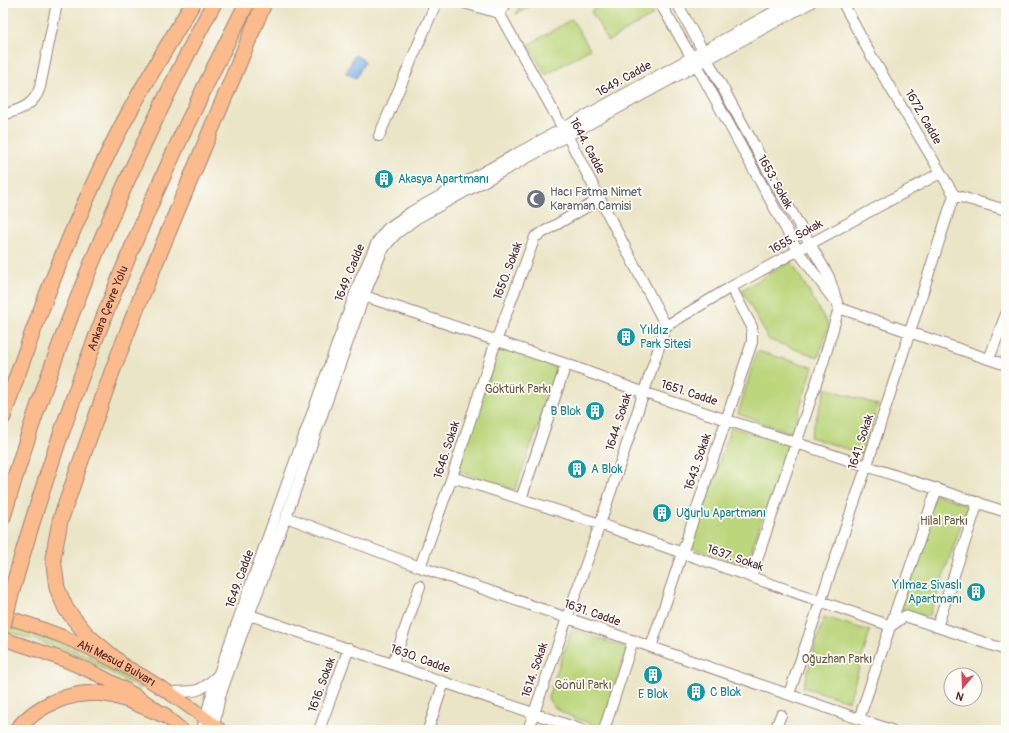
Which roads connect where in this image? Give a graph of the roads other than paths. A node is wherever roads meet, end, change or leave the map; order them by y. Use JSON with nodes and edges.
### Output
{"nodes":[{"id":1,"x":56,"y":3,"type":"edge"},
{"id":2,"x":193,"y":3,"type":"edge"},
{"id":3,"x":214,"y":3,"type":"edge"},
{"id":4,"x":247,"y":3,"type":"edge"},
{"id":5,"x":264,"y":3,"type":"edge"},
{"id":6,"x":436,"y":3,"type":"edge"},
{"id":7,"x":464,"y":3,"type":"edge"},
{"id":8,"x":507,"y":3,"type":"edge"},
{"id":9,"x":660,"y":3,"type":"edge"},
{"id":10,"x":677,"y":3,"type":"edge"},
{"id":11,"x":790,"y":3,"type":"edge"},
{"id":12,"x":810,"y":3,"type":"edge"},
{"id":13,"x":844,"y":3,"type":"edge"},
{"id":14,"x":499,"y":13,"type":"junction"},
{"id":15,"x":705,"y":55,"type":"junction"},
{"id":16,"x":694,"y":61,"type":"junction"},
{"id":17,"x":3,"y":114,"type":"edge"},
{"id":18,"x":565,"y":132,"type":"junction"},
{"id":19,"x":379,"y":136,"type":"dead end"},
{"id":20,"x":940,"y":173,"type":"junction"},
{"id":21,"x":954,"y":195,"type":"junction"},
{"id":22,"x":600,"y":199,"type":"junction"},
{"id":23,"x":1006,"y":210,"type":"edge"},
{"id":24,"x":810,"y":244,"type":"junction"},
{"id":25,"x":798,"y":251,"type":"junction"},
{"id":26,"x":731,"y":287,"type":"junction"},
{"id":27,"x":364,"y":296,"type":"junction"},
{"id":28,"x":839,"y":308,"type":"junction"},
{"id":29,"x":1006,"y":314,"type":"edge"},
{"id":30,"x":666,"y":326,"type":"junction"},
{"id":31,"x":910,"y":332,"type":"junction"},
{"id":32,"x":496,"y":341,"type":"junction"},
{"id":33,"x":989,"y":359,"type":"junction"},
{"id":34,"x":566,"y":364,"type":"junction"},
{"id":35,"x":1006,"y":365,"type":"edge"},
{"id":36,"x":642,"y":392,"type":"junction"},
{"id":37,"x":3,"y":417,"type":"edge"},
{"id":38,"x":726,"y":419,"type":"junction"},
{"id":39,"x":797,"y":442,"type":"junction"},
{"id":40,"x":868,"y":465,"type":"junction"},
{"id":41,"x":452,"y":477,"type":"junction"},
{"id":42,"x":937,"y":488,"type":"junction"},
{"id":43,"x":521,"y":499,"type":"junction"},
{"id":44,"x":978,"y":502,"type":"junction"},
{"id":45,"x":1006,"y":512,"type":"edge"},
{"id":46,"x":3,"y":517,"type":"edge"},
{"id":47,"x":286,"y":517,"type":"junction"},
{"id":48,"x":600,"y":524,"type":"junction"},
{"id":49,"x":681,"y":553,"type":"junction"},
{"id":50,"x":420,"y":566,"type":"junction"},
{"id":51,"x":751,"y":577,"type":"junction"},
{"id":52,"x":420,"y":586,"type":"dead end"},
{"id":53,"x":820,"y":602,"type":"junction"},
{"id":54,"x":250,"y":615,"type":"junction"},
{"id":55,"x":3,"y":616,"type":"edge"},
{"id":56,"x":567,"y":618,"type":"junction"},
{"id":57,"x":3,"y":626,"type":"edge"},
{"id":58,"x":891,"y":626,"type":"junction"},
{"id":59,"x":937,"y":627,"type":"junction"},
{"id":60,"x":3,"y":639,"type":"edge"},
{"id":61,"x":633,"y":640,"type":"junction"},
{"id":62,"x":651,"y":647,"type":"junction"},
{"id":63,"x":349,"y":648,"type":"junction"},
{"id":64,"x":1006,"y":650,"type":"edge"},
{"id":65,"x":120,"y":662,"type":"junction"},
{"id":66,"x":393,"y":663,"type":"junction"},
{"id":67,"x":219,"y":675,"type":"junction"},
{"id":68,"x":444,"y":682,"type":"junction"},
{"id":69,"x":169,"y":692,"type":"junction"},
{"id":70,"x":789,"y":694,"type":"junction"},
{"id":71,"x":533,"y":713,"type":"junction"},
{"id":72,"x":164,"y":715,"type":"junction"},
{"id":73,"x":781,"y":715,"type":"dead end"},
{"id":74,"x":859,"y":719,"type":"junction"},
{"id":75,"x":211,"y":726,"type":"edge"},
{"id":76,"x":17,"y":730,"type":"edge"},
{"id":77,"x":182,"y":730,"type":"edge"},
{"id":78,"x":319,"y":730,"type":"edge"},
{"id":79,"x":428,"y":730,"type":"edge"},
{"id":80,"x":528,"y":730,"type":"edge"},
{"id":81,"x":582,"y":730,"type":"edge"},
{"id":82,"x":604,"y":730,"type":"edge"},
{"id":83,"x":775,"y":730,"type":"edge"},
{"id":84,"x":891,"y":730,"type":"edge"}],
"edges":[{"from":1,"to":17,"type":"street"},
{"from":2,"to":37,"type":"highway"},
{"from":3,"to":46,"type":"highway"},
{"from":4,"to":57,"type":"highway","name":"Ankara Çevre Yolu","bridge":true},
{"from":5,"to":65,"type":"highway"},
{"from":6,"to":19,"type":"street"},
{"from":7,"to":14,"type":"street"},
{"from":8,"to":14,"type":"street"},
{"from":9,"to":16,"type":"street","name":"1653. Sokak"},
{"from":10,"to":15,"type":"street"},
{"from":11,"to":15,"type":"street","name":"1649. Cadde"},
{"from":12,"to":15,"type":"street","name":"1649. Cadde"},
{"from":13,"to":20,"type":"street","name":"1672. Cadde"},
{"from":14,"to":18,"type":"street","name":"1644. Cadde"},
{"from":15,"to":16,"type":"street","name":"1649. Cadde"},
{"from":15,"to":24,"type":"street"},
{"from":16,"to":18,"type":"street","name":"1649. Cadde"},
{"from":16,"to":25,"type":"street","name":"1653. Sokak"},
{"from":18,"to":22,"type":"street","name":"1644. Cadde"},
{"from":18,"to":27,"type":"street","name":"1649. Cadde"},
{"from":18,"to":67,"type":"street","name":"1649. Cadde"},
{"from":20,"to":21,"type":"street","name":"1672. Cadde"},
{"from":20,"to":24,"type":"street","name":"1655. Sokak"},
{"from":21,"to":23,"type":"street"},
{"from":21,"to":31,"type":"street","name":"1641. Sokak"},
{"from":22,"to":30,"type":"street","name":"1644. Cadde"},
{"from":22,"to":32,"type":"street","name":"1650. Sokak"},
{"from":24,"to":25,"type":"street","name":"1655. Sokak"},
{"from":24,"to":28,"type":"street"},
{"from":25,"to":26,"type":"street","name":"1655. Sokak"},
{"from":25,"to":28,"type":"street","name":"1653. Sokak"},
{"from":26,"to":30,"type":"street","name":"1655. Sokak"},
{"from":26,"to":38,"type":"street","name":"1643. Sokak"},
{"from":27,"to":32,"type":"street","name":"1651. Cadde"},
{"from":27,"to":47,"type":"street","name":"1649. Cadde"},
{"from":28,"to":31,"type":"street"},
{"from":28,"to":39,"type":"street"},
{"from":29,"to":33,"type":"street"},
{"from":30,"to":36,"type":"street","name":"1644. Sokak"},
{"from":31,"to":33,"type":"street"},
{"from":31,"to":40,"type":"street","name":"1641. Sokak"},
{"from":32,"to":34,"type":"street","name":"1651. Cadde"},
{"from":32,"to":41,"type":"street","name":"1646. Sokak"},
{"from":33,"to":35,"type":"street"},
{"from":34,"to":36,"type":"street","name":"1651. Cadde"},
{"from":34,"to":43,"type":"street"},
{"from":36,"to":38,"type":"street","name":"1651. Cadde"},
{"from":36,"to":48,"type":"street","name":"1644. Sokak"},
{"from":38,"to":39,"type":"street","name":"1651. Cadde"},
{"from":38,"to":49,"type":"street","name":"1643. Sokak"},
{"from":39,"to":40,"type":"street","name":"1651. Cadde"},
{"from":39,"to":51,"type":"street"},
{"from":40,"to":42,"type":"street","name":"1651. Cadde"},
{"from":40,"to":53,"type":"street","name":"1641. Sokak"},
{"from":41,"to":43,"type":"street","name":"1637. Sokak"},
{"from":41,"to":50,"type":"street","name":"1646. Sokak"},
{"from":42,"to":44,"type":"street","name":"1651. Cadde"},
{"from":42,"to":58,"type":"street"},
{"from":43,"to":48,"type":"street","name":"1637. Sokak"},
{"from":44,"to":45,"type":"street","name":"1651. Cadde"},
{"from":44,"to":59,"type":"street"},
{"from":47,"to":50,"type":"street","name":"1631. Cadde"},
{"from":47,"to":54,"type":"street","name":"1649. Cadde"},
{"from":48,"to":49,"type":"street","name":"1637. Sokak"},
{"from":48,"to":56,"type":"street","name":"1644. Sokak"},
{"from":49,"to":51,"type":"street","name":"1637. Sokak"},
{"from":49,"to":62,"type":"street","name":"1643. Sokak"},
{"from":50,"to":56,"type":"street","name":"1631. Cadde"},
{"from":51,"to":53,"type":"street","name":"1637. Sokak"},
{"from":52,"to":66,"type":"street"},
{"from":53,"to":58,"type":"street","name":"1637. Sokak"},
{"from":53,"to":70,"type":"street","name":"1641. Sokak"},
{"from":54,"to":63,"type":"street","name":"1630. Cadde"},
{"from":54,"to":75,"type":"street","name":"1649. Cadde"},
{"from":55,"to":65,"type":"main road","name":"Ahi Mesud Bulvarı"},
{"from":56,"to":61,"type":"street","name":"1631. Cadde"},
{"from":56,"to":71,"type":"street","name":"1614. Sokak"},
{"from":58,"to":59,"type":"street"},
{"from":58,"to":74,"type":"street"},
{"from":59,"to":64,"type":"street"},
{"from":60,"to":72,"type":"main road","name":"Ahi Mesud Bulvarı"},
{"from":61,"to":62,"type":"street","name":"1631. Cadde"},
{"from":61,"to":82,"type":"street"},
{"from":62,"to":70,"type":"street","name":"1631. Cadde"},
{"from":63,"to":66,"type":"street","name":"1630. Cadde"},
{"from":63,"to":78,"type":"street","name":"1616. Sokak"},
{"from":65,"to":69,"type":"main road","name":"Ahi Mesud Bulvarı"},
{"from":66,"to":68,"type":"street","name":"1630. Cadde"},
{"from":67,"to":69,"type":"street"},
{"from":67,"to":75,"type":"street","name":"1649. Cadde"},
{"from":68,"to":71,"type":"street","name":"1630. Cadde"},
{"from":68,"to":79,"type":"street"},
{"from":69,"to":75,"type":"main road","name":"Ahi Mesud Bulvarı"},
{"from":70,"to":74,"type":"street","name":"1631. Cadde"},
{"from":71,"to":80,"type":"street","name":"1614. Sokak"},
{"from":71,"to":81,"type":"street","name":"1630. Cadde"},
{"from":72,"to":76,"type":"highway"},
{"from":72,"to":77,"type":"main road","name":"Ahi Mesud Bulvarı"},
{"from":73,"to":83,"type":"street"},
{"from":74,"to":84,"type":"street","name":"1631. Cadde"}]}
